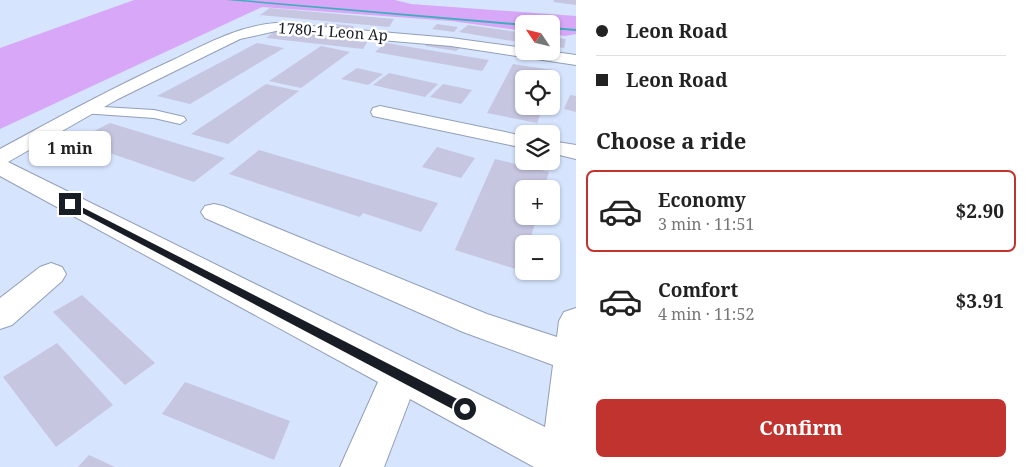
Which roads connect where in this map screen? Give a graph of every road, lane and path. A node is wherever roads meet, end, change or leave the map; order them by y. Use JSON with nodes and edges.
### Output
{"nodes":[{"id":1,"x":576,"y":60,"type":"edge"},
{"id":2,"x":86,"y":110,"type":"junction"},
{"id":3,"x":380,"y":112,"type":"dead end"},
{"id":4,"x":180,"y":120,"type":"dead end"},
{"id":5,"x":515,"y":140,"type":"edge"},
{"id":6,"x":560,"y":149,"type":"edge"},
{"id":7,"x":576,"y":152,"type":"edge"},
{"id":8,"x":0,"y":158,"type":"edge"},
{"id":9,"x":0,"y":168,"type":"edge"},
{"id":10,"x":214,"y":212,"type":"dead end"},
{"id":11,"x":50,"y":274,"type":"dead end"},
{"id":12,"x":0,"y":316,"type":"edge"},
{"id":13,"x":574,"y":339,"type":"edge"},
{"id":14,"x":400,"y":376,"type":"junction"},
{"id":15,"x":569,"y":462,"type":"edge"},
{"id":16,"x":362,"y":467,"type":"edge"}],
"edges":[{"from":1,"to":2,"type":"street","name":"1780-1 Leon Ap"},
{"from":2,"to":4,"type":"lane"},
{"from":2,"to":8,"type":"street","name":"1780-1 Leon Ap"},
{"from":3,"to":5,"type":"street"},
{"from":6,"to":7,"type":"street"},
{"from":9,"to":14,"type":"street"},
{"from":10,"to":13,"type":"street"},
{"from":11,"to":12,"type":"street"},
{"from":13,"to":15,"type":"street"},
{"from":14,"to":15,"type":"street"},
{"from":14,"to":16,"type":"street"}]}
